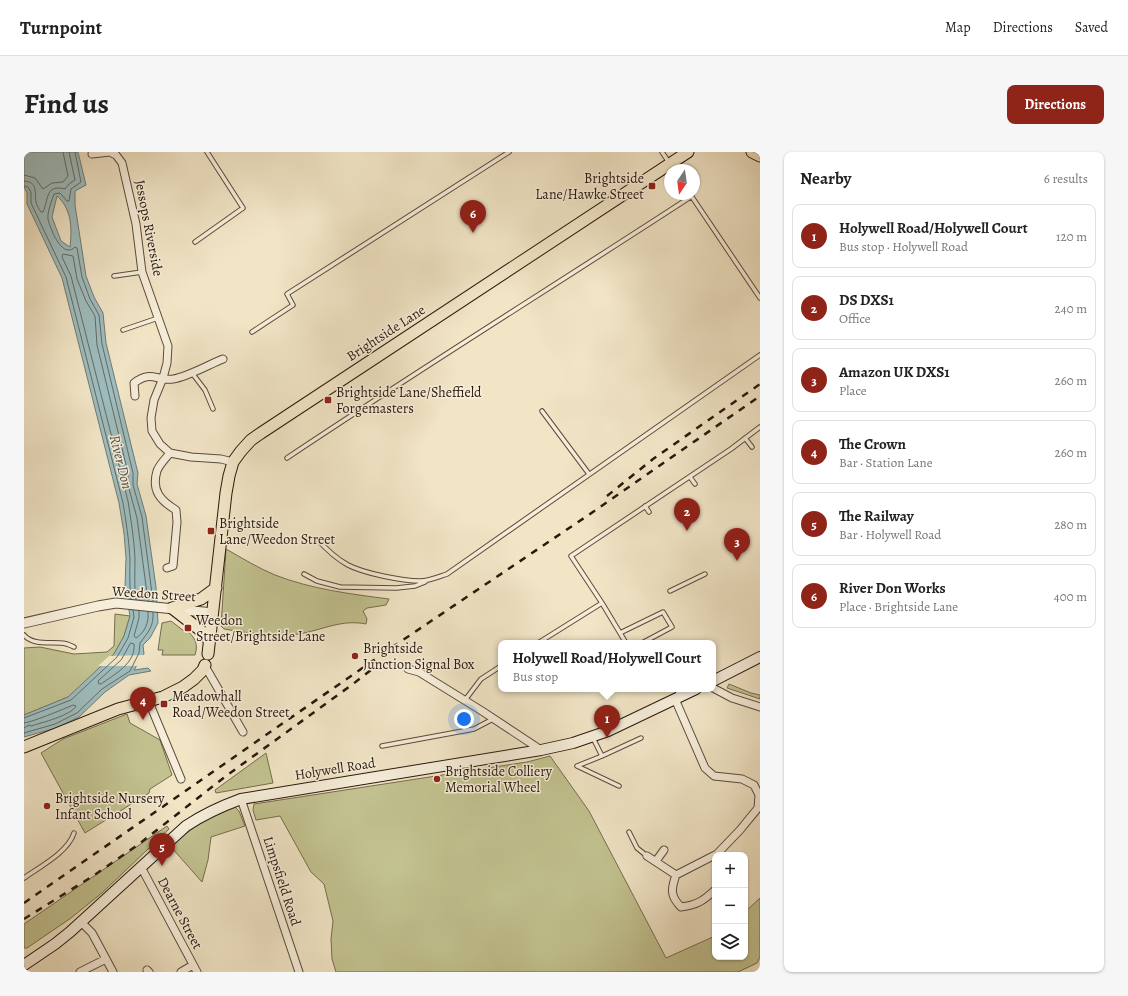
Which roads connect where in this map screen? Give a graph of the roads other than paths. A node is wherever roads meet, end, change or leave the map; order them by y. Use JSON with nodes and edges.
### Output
{"nodes":[{"id":1,"x":206,"y":152,"type":"edge"},
{"id":2,"x":509,"y":152,"type":"edge"},
{"id":3,"x":662,"y":152,"type":"edge"},
{"id":4,"x":688,"y":152,"type":"edge"},
{"id":5,"x":752,"y":152,"type":"edge"},
{"id":6,"x":92,"y":154,"type":"dead end"},
{"id":7,"x":760,"y":156,"type":"edge"},
{"id":8,"x":670,"y":164,"type":"edge"},
{"id":9,"x":675,"y":164,"type":"edge"},
{"id":10,"x":664,"y":172,"type":"edge"},
{"id":11,"x":683,"y":200,"type":"edge"},
{"id":12,"x":694,"y":200,"type":"edge"},
{"id":13,"x":195,"y":242,"type":"dead end"},
{"id":14,"x":142,"y":272,"type":"junction"},
{"id":15,"x":114,"y":276,"type":"dead end"},
{"id":16,"x":760,"y":298,"type":"edge"},
{"id":17,"x":159,"y":317,"type":"junction"},
{"id":18,"x":123,"y":330,"type":"dead end"},
{"id":19,"x":252,"y":332,"type":"dead end"},
{"id":20,"x":760,"y":355,"type":"edge"},
{"id":21,"x":223,"y":359,"type":"dead end"},
{"id":22,"x":191,"y":372,"type":"junction"},
{"id":23,"x":163,"y":378,"type":"junction"},
{"id":24,"x":135,"y":396,"type":"dead end"},
{"id":25,"x":213,"y":409,"type":"dead end"},
{"id":26,"x":542,"y":411,"type":"dead end"},
{"id":27,"x":760,"y":427,"type":"edge"},
{"id":28,"x":745,"y":438,"type":"junction"},
{"id":29,"x":752,"y":447,"type":"dead end"},
{"id":30,"x":170,"y":453,"type":"junction"},
{"id":31,"x":287,"y":458,"type":"dead end"},
{"id":32,"x":233,"y":462,"type":"junction"},
{"id":33,"x":589,"y":474,"type":"junction"},
{"id":34,"x":690,"y":477,"type":"junction"},
{"id":35,"x":695,"y":484,"type":"dead end"},
{"id":36,"x":645,"y":506,"type":"junction"},
{"id":37,"x":649,"y":512,"type":"dead end"},
{"id":38,"x":630,"y":517,"type":"junction"},
{"id":39,"x":632,"y":522,"type":"dead end"},
{"id":40,"x":317,"y":539,"type":"dead end"},
{"id":41,"x":167,"y":568,"type":"dead end"},
{"id":42,"x":304,"y":574,"type":"dead end"},
{"id":43,"x":704,"y":574,"type":"dead end"},
{"id":44,"x":432,"y":579,"type":"junction"},
{"id":45,"x":216,"y":588,"type":"junction"},
{"id":46,"x":670,"y":591,"type":"dead end"},
{"id":47,"x":602,"y":602,"type":"junction"},
{"id":48,"x":168,"y":608,"type":"junction"},
{"id":49,"x":213,"y":613,"type":"junction"},
{"id":50,"x":24,"y":623,"type":"edge"},
{"id":51,"x":620,"y":634,"type":"junction"},
{"id":52,"x":24,"y":635,"type":"edge"},
{"id":53,"x":210,"y":640,"type":"junction"},
{"id":54,"x":543,"y":640,"type":"edge"},
{"id":55,"x":624,"y":640,"type":"edge"},
{"id":56,"x":648,"y":640,"type":"edge"},
{"id":57,"x":74,"y":647,"type":"dead end"},
{"id":58,"x":760,"y":657,"type":"edge"},
{"id":59,"x":206,"y":662,"type":"junction"},
{"id":60,"x":498,"y":668,"type":"edge"},
{"id":61,"x":408,"y":669,"type":"dead end"},
{"id":62,"x":716,"y":679,"type":"edge"},
{"id":63,"x":716,"y":690,"type":"edge"},
{"id":64,"x":677,"y":695,"type":"edge"},
{"id":65,"x":465,"y":700,"type":"junction"},
{"id":66,"x":149,"y":702,"type":"junction"},
{"id":67,"x":760,"y":707,"type":"edge"},
{"id":68,"x":494,"y":718,"type":"junction"},
{"id":69,"x":243,"y":732,"type":"dead end"},
{"id":70,"x":592,"y":736,"type":"junction"},
{"id":71,"x":641,"y":738,"type":"dead end"},
{"id":72,"x":382,"y":746,"type":"dead end"},
{"id":73,"x":24,"y":747,"type":"edge"},
{"id":74,"x":541,"y":750,"type":"junction"},
{"id":75,"x":602,"y":756,"type":"junction"},
{"id":76,"x":181,"y":779,"type":"dead end"},
{"id":77,"x":619,"y":786,"type":"dead end"},
{"id":78,"x":241,"y":799,"type":"junction"},
{"id":79,"x":629,"y":832,"type":"dead end"},
{"id":80,"x":74,"y":833,"type":"dead end"},
{"id":81,"x":664,"y":850,"type":"dead end"},
{"id":82,"x":718,"y":852,"type":"edge"},
{"id":83,"x":647,"y":856,"type":"joint"},
{"id":84,"x":712,"y":857,"type":"edge"},
{"id":85,"x":656,"y":862,"type":"junction"},
{"id":86,"x":141,"y":867,"type":"junction"},
{"id":87,"x":676,"y":875,"type":"junction"},
{"id":88,"x":24,"y":878,"type":"edge"},
{"id":89,"x":712,"y":893,"type":"edge"},
{"id":90,"x":81,"y":922,"type":"junction"},
{"id":91,"x":106,"y":959,"type":"junction"},
{"id":92,"x":24,"y":965,"type":"edge"},
{"id":93,"x":195,"y":969,"type":"edge"},
{"id":94,"x":79,"y":971,"type":"edge"},
{"id":95,"x":113,"y":972,"type":"edge"},
{"id":96,"x":181,"y":972,"type":"edge"},
{"id":97,"x":299,"y":972,"type":"edge"}],
"edges":[{"from":1,"to":13,"type":"lane"},
{"from":2,"to":19,"type":"lane"},
{"from":3,"to":8,"type":"lane"},
{"from":4,"to":9,"type":"main road","name":"Brightside Lane"},
{"from":5,"to":7,"type":"main road"},
{"from":6,"to":14,"type":"street","name":"Jessops Riverside"},
{"from":10,"to":32,"type":"main road","name":"Brightside Lane"},
{"from":11,"to":31,"type":"lane"},
{"from":12,"to":16,"type":"lane"},
{"from":14,"to":15,"type":"lane"},
{"from":14,"to":17,"type":"street","name":"Jessops Riverside"},
{"from":17,"to":18,"type":"lane"},
{"from":17,"to":23,"type":"street","name":"Jessops Riverside"},
{"from":20,"to":33,"type":"lane"},
{"from":21,"to":22,"type":"street"},
{"from":22,"to":23,"type":"street"},
{"from":22,"to":25,"type":"lane"},
{"from":23,"to":24,"type":"street"},
{"from":23,"to":30,"type":"street","name":"Jessops Riverside"},
{"from":26,"to":33,"type":"lane"},
{"from":27,"to":28,"type":"lane"},
{"from":28,"to":29,"type":"lane"},
{"from":28,"to":34,"type":"lane"},
{"from":30,"to":32,"type":"street"},
{"from":30,"to":41,"type":"street"},
{"from":32,"to":45,"type":"main road","name":"Brightside Lane"},
{"from":33,"to":44,"type":"lane"},
{"from":34,"to":35,"type":"lane"},
{"from":34,"to":36,"type":"lane"},
{"from":36,"to":37,"type":"lane"},
{"from":36,"to":38,"type":"lane"},
{"from":38,"to":39,"type":"lane"},
{"from":38,"to":47,"type":"lane"},
{"from":40,"to":44,"type":"lane"},
{"from":42,"to":44,"type":"lane"},
{"from":43,"to":46,"type":"lane"},
{"from":45,"to":48,"type":"main road"},
{"from":45,"to":49,"type":"main road","name":"Brightside Lane"},
{"from":47,"to":51,"type":"lane"},
{"from":47,"to":54,"type":"lane"},
{"from":48,"to":49,"type":"street","name":"Weedon Street"},
{"from":48,"to":50,"type":"street","name":"Weedon Street"},
{"from":48,"to":53,"type":"main road"},
{"from":49,"to":53,"type":"main road","name":"Brightside Lane"},
{"from":51,"to":55,"type":"lane"},
{"from":51,"to":56,"type":"lane"},
{"from":52,"to":57,"type":"lane"},
{"from":53,"to":59,"type":"main road","name":"Brightside Lane"},
{"from":58,"to":62,"type":"main road"},
{"from":59,"to":66,"type":"main road"},
{"from":59,"to":69,"type":"street"},
{"from":60,"to":65,"type":"lane"},
{"from":61,"to":65,"type":"street"},
{"from":63,"to":67,"type":"street"},
{"from":64,"to":70,"type":"main road","name":"Holywell Road"},
{"from":64,"to":82,"type":"street"},
{"from":65,"to":68,"type":"street"},
{"from":66,"to":73,"type":"main road"},
{"from":66,"to":76,"type":"street"},
{"from":68,"to":72,"type":"lane"},
{"from":68,"to":74,"type":"street"},
{"from":70,"to":74,"type":"main road","name":"Holywell Road"},
{"from":70,"to":75,"type":"lane"},
{"from":71,"to":75,"type":"lane"},
{"from":74,"to":78,"type":"main road","name":"Holywell Road"},
{"from":75,"to":77,"type":"lane"},
{"from":78,"to":86,"type":"main road","name":"Holywell Road"},
{"from":78,"to":97,"type":"street","name":"Limpsfield Road"},
{"from":79,"to":83,"type":"lane"},
{"from":80,"to":88,"type":"lane"},
{"from":81,"to":85,"type":"street"},
{"from":83,"to":85,"type":"street"},
{"from":84,"to":87,"type":"street"},
{"from":85,"to":87,"type":"street"},
{"from":86,"to":90,"type":"main road","name":"Holywell Road"},
{"from":86,"to":93,"type":"street","name":"Dearne Street"},
{"from":87,"to":89,"type":"street"},
{"from":90,"to":91,"type":"street"},
{"from":90,"to":92,"type":"main road","name":"Holywell Road"},
{"from":91,"to":94,"type":"street"},
{"from":91,"to":95,"type":"street"},
{"from":93,"to":96,"type":"street"}]}
